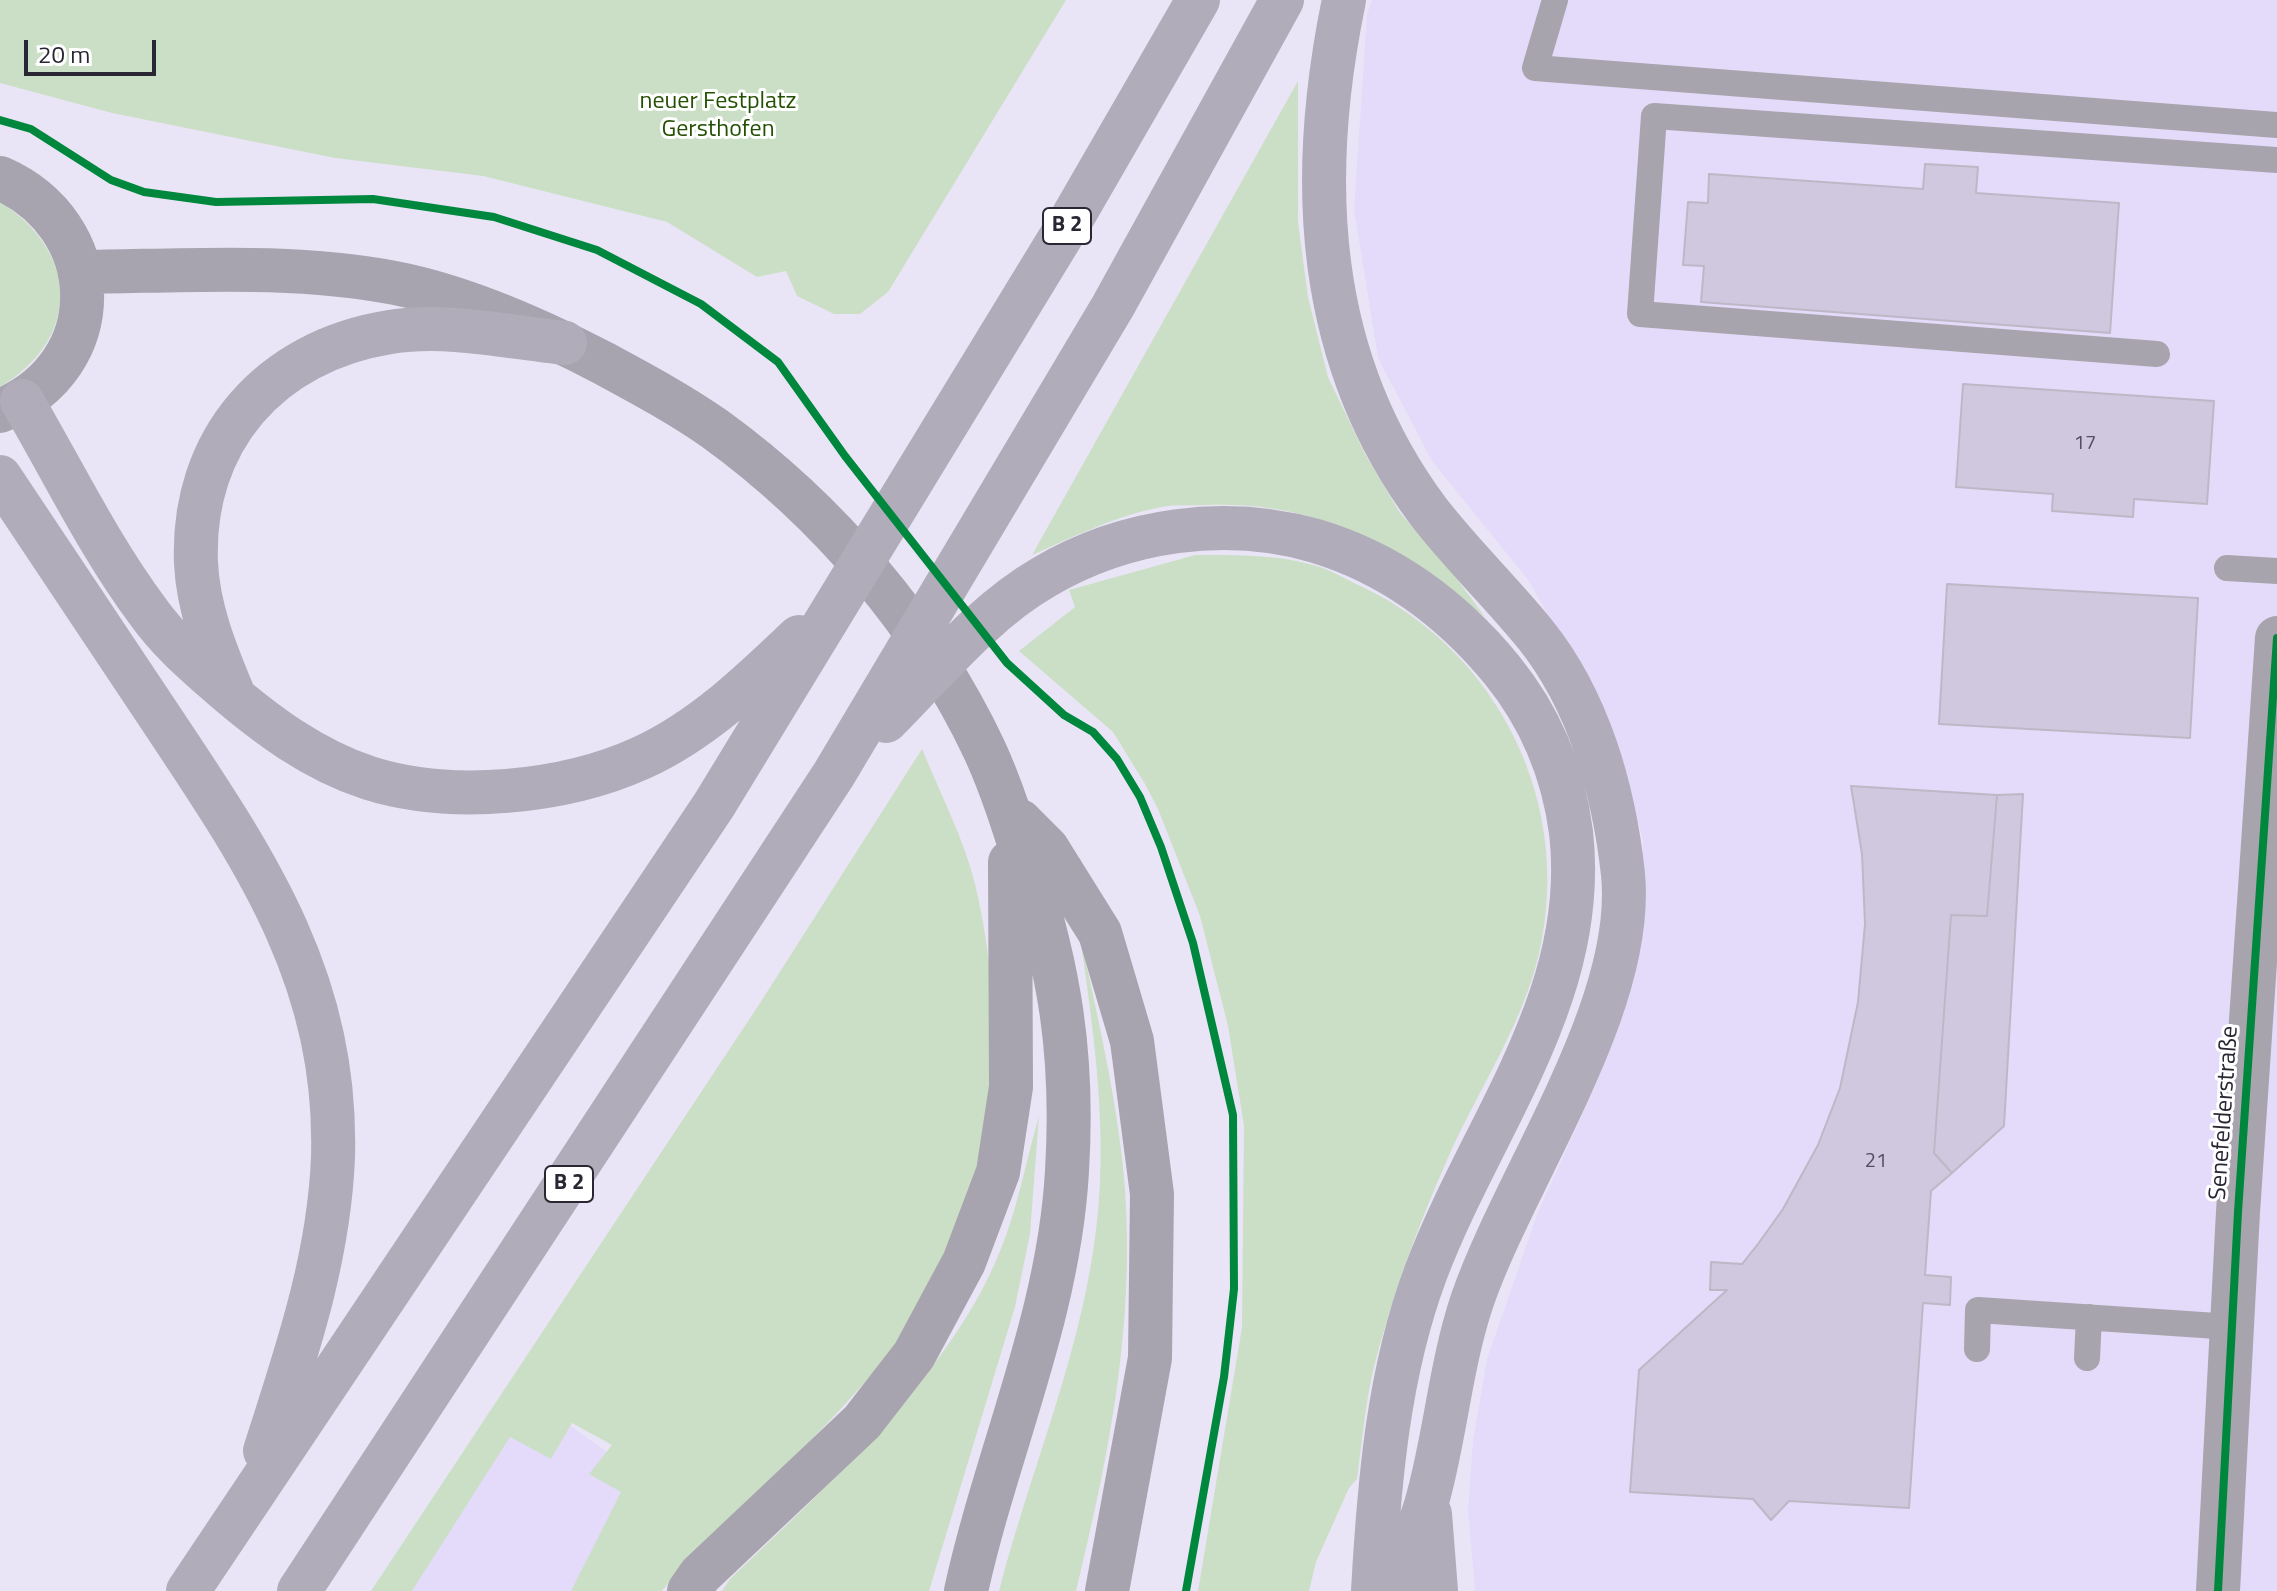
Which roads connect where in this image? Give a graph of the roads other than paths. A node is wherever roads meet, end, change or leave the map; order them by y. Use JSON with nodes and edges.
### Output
{"nodes":[{"id":1,"x":1198,"y":0,"type":"edge"},
{"id":2,"x":1282,"y":0,"type":"edge"},
{"id":3,"x":1344,"y":0,"type":"edge"},
{"id":4,"x":1555,"y":0,"type":"edge"},
{"id":5,"x":2277,"y":125,"type":"edge"},
{"id":6,"x":2277,"y":160,"type":"edge"},
{"id":7,"x":0,"y":178,"type":"edge"},
{"id":8,"x":80,"y":272,"type":"junction"},
{"id":9,"x":565,"y":343,"type":"junction"},
{"id":10,"x":2157,"y":354,"type":"dead end"},
{"id":11,"x":11,"y":406,"type":"edge"},
{"id":12,"x":0,"y":477,"type":"edge"},
{"id":13,"x":2227,"y":568,"type":"dead end"},
{"id":14,"x":2277,"y":571,"type":"edge"},
{"id":15,"x":2277,"y":638,"type":"edge"},
{"id":16,"x":767,"y":690,"type":"junction"},
{"id":17,"x":234,"y":697,"type":"junction"},
{"id":18,"x":834,"y":774,"type":"junction"},
{"id":19,"x":1007,"y":808,"type":"junction"},
{"id":20,"x":2089,"y":1317,"type":"junction"},
{"id":21,"x":2232,"y":1327,"type":"junction"},
{"id":22,"x":1977,"y":1349,"type":"dead end"},
{"id":23,"x":2087,"y":1358,"type":"dead end"},
{"id":24,"x":1429,"y":1496,"type":"junction"},
{"id":25,"x":249,"y":1499,"type":"junction"},
{"id":26,"x":188,"y":1591,"type":"edge"},
{"id":27,"x":299,"y":1591,"type":"edge"},
{"id":28,"x":689,"y":1591,"type":"edge"},
{"id":29,"x":966,"y":1591,"type":"edge"},
{"id":30,"x":1107,"y":1591,"type":"edge"},
{"id":31,"x":1373,"y":1591,"type":"edge"},
{"id":32,"x":1393,"y":1591,"type":"edge"},
{"id":33,"x":1436,"y":1591,"type":"edge"},
{"id":34,"x":2218,"y":1591,"type":"edge"}],
"edges":[{"from":1,"to":16,"type":"highway","number":"B 2"},
{"from":2,"to":18,"type":"highway","number":"B 2"},
{"from":3,"to":24,"type":"highway"},
{"from":4,"to":5,"type":"lane"},
{"from":6,"to":10,"type":"lane"},
{"from":7,"to":8,"type":"main road"},
{"from":8,"to":9,"type":"main road"},
{"from":8,"to":11,"type":"main road"},
{"from":9,"to":17,"type":"highway"},
{"from":9,"to":19,"type":"main road"},
{"from":11,"to":17,"type":"highway"},
{"from":12,"to":25,"type":"highway"},
{"from":13,"to":14,"type":"lane"},
{"from":15,"to":21,"type":"street","name":"Senefelderstraße"},
{"from":16,"to":17,"type":"highway"},
{"from":16,"to":25,"type":"highway"},
{"from":18,"to":27,"type":"highway","number":"B 2"},
{"from":18,"to":31,"type":"highway"},
{"from":19,"to":28,"type":"main road"},
{"from":19,"to":29,"type":"main road"},
{"from":19,"to":30,"type":"main road"},
{"from":20,"to":21,"type":"lane"},
{"from":20,"to":22,"type":"lane"},
{"from":20,"to":23,"type":"lane"},
{"from":21,"to":34,"type":"street","name":"Senefelderstraße"},
{"from":24,"to":32,"type":"highway"},
{"from":24,"to":33,"type":"highway"},
{"from":25,"to":26,"type":"highway"}]}
